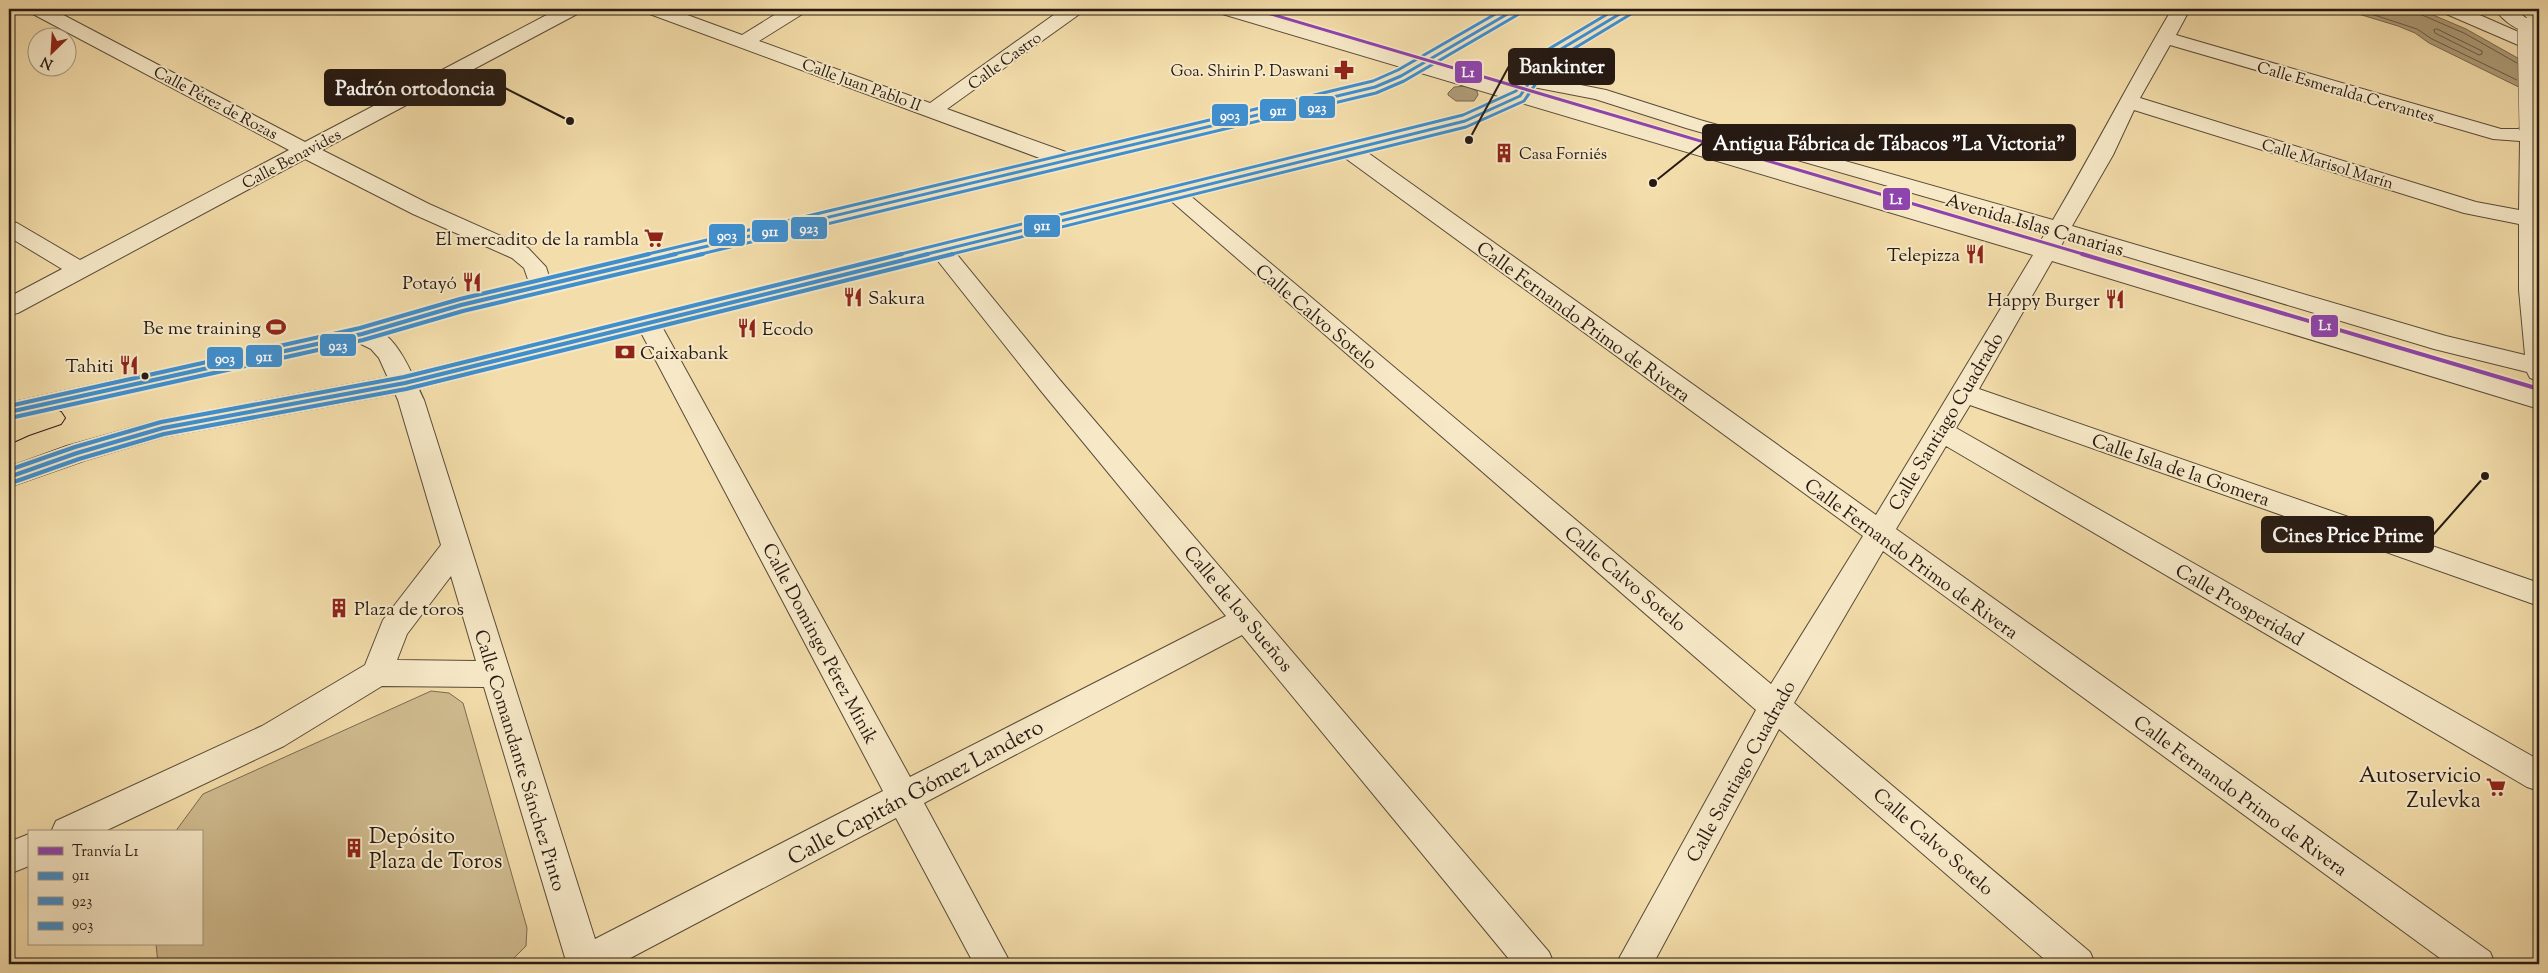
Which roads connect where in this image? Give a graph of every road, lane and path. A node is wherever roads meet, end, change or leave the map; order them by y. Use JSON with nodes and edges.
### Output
{"nodes":[{"id":1,"x":38,"y":9,"type":"edge"},
{"id":2,"x":572,"y":9,"type":"edge"},
{"id":3,"x":654,"y":9,"type":"edge"},
{"id":4,"x":798,"y":9,"type":"edge"},
{"id":5,"x":1074,"y":9,"type":"edge"},
{"id":6,"x":1226,"y":9,"type":"edge"},
{"id":7,"x":1516,"y":9,"type":"edge"},
{"id":8,"x":1628,"y":9,"type":"edge"},
{"id":9,"x":2180,"y":9,"type":"edge"},
{"id":10,"x":2451,"y":9,"type":"edge"},
{"id":11,"x":2504,"y":9,"type":"edge"},
{"id":12,"x":2528,"y":18,"type":"edge"},
{"id":13,"x":2165,"y":38,"type":"junction"},
{"id":14,"x":744,"y":42,"type":"junction"},
{"id":15,"x":2539,"y":48,"type":"edge"},
{"id":16,"x":1417,"y":66,"type":"junction"},
{"id":17,"x":1526,"y":89,"type":"junction"},
{"id":18,"x":2128,"y":101,"type":"junction"},
{"id":19,"x":933,"y":110,"type":"junction"},
{"id":20,"x":2529,"y":131,"type":"junction"},
{"id":21,"x":2500,"y":135,"type":"junction"},
{"id":22,"x":306,"y":150,"type":"junction"},
{"id":23,"x":1349,"y":150,"type":"junction"},
{"id":24,"x":2530,"y":157,"type":"junction"},
{"id":25,"x":1069,"y":160,"type":"junction"},
{"id":26,"x":1173,"y":193,"type":"junction"},
{"id":27,"x":2530,"y":219,"type":"junction"},
{"id":28,"x":9,"y":228,"type":"edge"},
{"id":29,"x":2058,"y":229,"type":"junction"},
{"id":30,"x":942,"y":251,"type":"junction"},
{"id":31,"x":2045,"y":252,"type":"junction"},
{"id":32,"x":79,"y":269,"type":"junction"},
{"id":33,"x":540,"y":286,"type":"junction"},
{"id":34,"x":2535,"y":291,"type":"edge"},
{"id":35,"x":9,"y":307,"type":"edge"},
{"id":36,"x":648,"y":323,"type":"junction"},
{"id":37,"x":362,"y":334,"type":"junction"},
{"id":38,"x":2539,"y":369,"type":"edge"},
{"id":39,"x":194,"y":372,"type":"junction"},
{"id":40,"x":404,"y":383,"type":"junction"},
{"id":41,"x":1964,"y":393,"type":"junction"},
{"id":42,"x":2539,"y":400,"type":"edge"},
{"id":43,"x":9,"y":412,"type":"edge"},
{"id":44,"x":1941,"y":430,"type":"junction"},
{"id":45,"x":9,"y":435,"type":"edge"},
{"id":46,"x":12,"y":474,"type":"edge"},
{"id":47,"x":1877,"y":533,"type":"junction"},
{"id":48,"x":456,"y":547,"type":"junction"},
{"id":49,"x":2539,"y":596,"type":"edge"},
{"id":50,"x":1248,"y":618,"type":"junction"},
{"id":51,"x":377,"y":673,"type":"junction"},
{"id":52,"x":495,"y":674,"type":"junction"},
{"id":53,"x":1775,"y":706,"type":"junction"},
{"id":54,"x":2539,"y":777,"type":"edge"},
{"id":55,"x":903,"y":796,"type":"junction"},
{"id":56,"x":72,"y":830,"type":"edge"},
{"id":57,"x":28,"y":849,"type":"edge"},
{"id":58,"x":9,"y":858,"type":"edge"},
{"id":59,"x":584,"y":964,"type":"edge"},
{"id":60,"x":993,"y":964,"type":"edge"},
{"id":61,"x":1536,"y":964,"type":"edge"},
{"id":62,"x":1634,"y":964,"type":"edge"},
{"id":63,"x":2077,"y":964,"type":"edge"},
{"id":64,"x":2477,"y":964,"type":"edge"}],
"edges":[{"from":1,"to":22,"type":"street","name":"Calle Pérez de Rozas"},
{"from":2,"to":22,"type":"street","name":"Calle Benavides"},
{"from":3,"to":14,"type":"street","name":"Calle Juan Pablo II"},
{"from":4,"to":14,"type":"street"},
{"from":5,"to":19,"type":"street","name":"Calle Castro"},
{"from":6,"to":16,"type":"street","name":"Avenida Islas Canarias"},
{"from":7,"to":16,"type":"main road"},
{"from":8,"to":17,"type":"main road"},
{"from":9,"to":13,"type":"street","name":"Calle Santiago Cuadrado"},
{"from":10,"to":15,"type":"street"},
{"from":11,"to":12,"type":"street"},
{"from":12,"to":20,"type":"street","bridge":true},
{"from":13,"to":18,"type":"street","name":"Calle Santiago Cuadrado"},
{"from":13,"to":21,"type":"street","name":"Calle Esmeralda Cervantes"},
{"from":14,"to":19,"type":"street","name":"Calle Juan Pablo II"},
{"from":16,"to":17,"type":"street","name":"Avenida Islas Canarias"},
{"from":16,"to":25,"type":"main road"},
{"from":17,"to":23,"type":"main road"},
{"from":17,"to":29,"type":"street","name":"Avenida Islas Canarias"},
{"from":17,"to":31,"type":"street","name":"Avenida Islas Canarias"},
{"from":18,"to":27,"type":"street","name":"Calle Marisol Marín"},
{"from":18,"to":29,"type":"street","name":"Calle Santiago Cuadrado"},
{"from":19,"to":25,"type":"street","name":"Calle Juan Pablo II"},
{"from":20,"to":21,"type":"street","name":"Calle Esmeralda Cervantes"},
{"from":20,"to":24,"type":"street"},
{"from":21,"to":24,"type":"street"},
{"from":22,"to":32,"type":"street","name":"Calle Benavides"},
{"from":22,"to":33,"type":"street","name":"Calle Pérez de Rozas"},
{"from":23,"to":26,"type":"main road"},
{"from":23,"to":47,"type":"street","name":"Calle Fernando Primo de Rivera"},
{"from":24,"to":27,"type":"street"},
{"from":25,"to":33,"type":"main road"},
{"from":26,"to":30,"type":"main road"},
{"from":26,"to":53,"type":"street","name":"Calle Calvo Sotelo"},
{"from":27,"to":34,"type":"street"},
{"from":28,"to":32,"type":"street"},
{"from":29,"to":31,"type":"street","name":"Calle Santiago Cuadrado"},
{"from":29,"to":38,"type":"street","name":"Avenida Islas Canarias"},
{"from":30,"to":36,"type":"main road"},
{"from":30,"to":50,"type":"street","name":"Calle de los Sueños"},
{"from":31,"to":41,"type":"street","name":"Calle Santiago Cuadrado"},
{"from":31,"to":42,"type":"street","name":"Avenida Islas Canarias"},
{"from":32,"to":35,"type":"street","name":"Calle Benavides"},
{"from":33,"to":37,"type":"main road"},
{"from":34,"to":38,"type":"street"},
{"from":36,"to":40,"type":"main road"},
{"from":36,"to":55,"type":"street","name":"Calle Domingo Pérez Minik"},
{"from":37,"to":39,"type":"main road"},
{"from":37,"to":40,"type":"street","name":"Calle Comandante Sánchez Pinto"},
{"from":39,"to":43,"type":"main road"},
{"from":39,"to":45,"type":"main road"},
{"from":40,"to":46,"type":"main road"},
{"from":40,"to":48,"type":"street","name":"Calle Comandante Sánchez Pinto"},
{"from":41,"to":44,"type":"street","name":"Calle Santiago Cuadrado"},
{"from":41,"to":49,"type":"street","name":"Calle Isla de la Gomera"},
{"from":44,"to":47,"type":"street","name":"Calle Santiago Cuadrado"},
{"from":44,"to":54,"type":"street","name":"Calle Prosperidad"},
{"from":47,"to":53,"type":"street","name":"Calle Santiago Cuadrado"},
{"from":47,"to":64,"type":"street","name":"Calle Fernando Primo de Rivera"},
{"from":48,"to":51,"type":"street"},
{"from":48,"to":52,"type":"street","name":"Calle Comandante Sánchez Pinto"},
{"from":50,"to":55,"type":"street","name":"Calle Capitán Gómez Landero"},
{"from":50,"to":61,"type":"street","name":"Calle de los Sueños"},
{"from":51,"to":52,"type":"street"},
{"from":51,"to":56,"type":"street"},
{"from":52,"to":59,"type":"street","name":"Calle Comandante Sánchez Pinto"},
{"from":53,"to":62,"type":"street","name":"Calle Santiago Cuadrado"},
{"from":53,"to":63,"type":"street","name":"Calle Calvo Sotelo"},
{"from":55,"to":59,"type":"street","name":"Calle Capitán Gómez Landero"},
{"from":55,"to":60,"type":"street","name":"Calle Domingo Pérez Minik"},
{"from":57,"to":58,"type":"street"}]}
